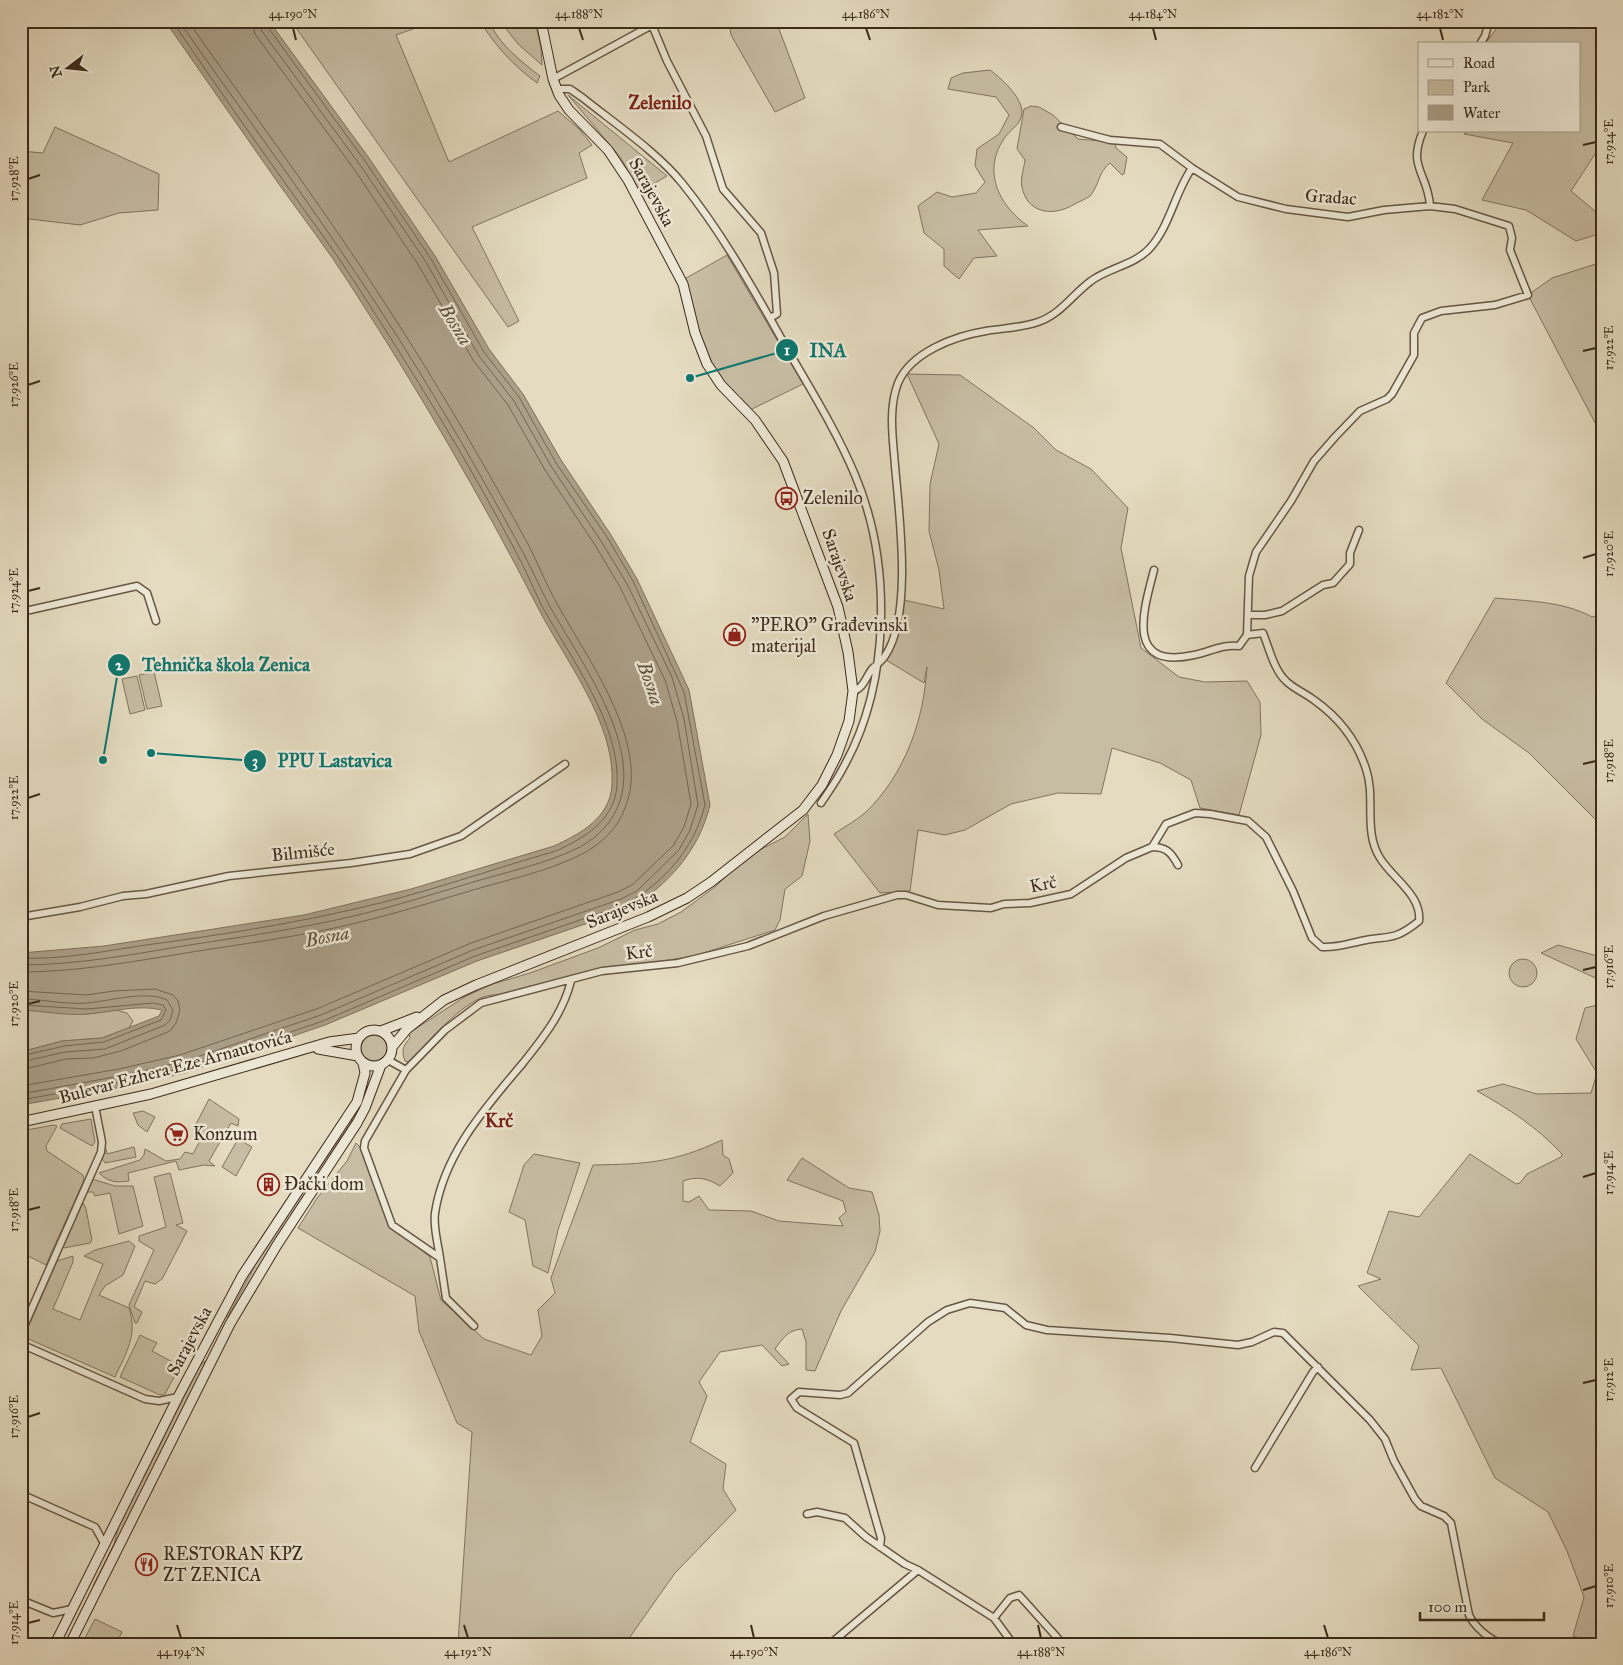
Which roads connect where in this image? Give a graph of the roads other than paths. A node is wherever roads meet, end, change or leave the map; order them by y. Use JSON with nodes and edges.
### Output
{"nodes":[{"id":1,"x":541,"y":21,"type":"edge"},
{"id":2,"x":1489,"y":21,"type":"edge"},
{"id":3,"x":651,"y":23,"type":"edge"},
{"id":4,"x":1481,"y":42,"type":"edge"},
{"id":5,"x":553,"y":79,"type":"junction"},
{"id":6,"x":556,"y":89,"type":"junction"},
{"id":7,"x":1060,"y":127,"type":"dead end"},
{"id":8,"x":1424,"y":132,"type":"edge"},
{"id":9,"x":1192,"y":168,"type":"junction"},
{"id":10,"x":1430,"y":206,"type":"junction"},
{"id":11,"x":770,"y":318,"type":"junction"},
{"id":12,"x":1359,"y":530,"type":"dead end"},
{"id":13,"x":1154,"y":570,"type":"dead end"},
{"id":14,"x":21,"y":612,"type":"edge"},
{"id":15,"x":1248,"y":614,"type":"junction"},
{"id":16,"x":156,"y":621,"type":"dead end"},
{"id":17,"x":1246,"y":635,"type":"junction"},
{"id":18,"x":878,"y":664,"type":"junction"},
{"id":19,"x":853,"y":691,"type":"junction"},
{"id":20,"x":566,"y":764,"type":"dead end"},
{"id":21,"x":821,"y":803,"type":"dead end"},
{"id":22,"x":1152,"y":847,"type":"junction"},
{"id":23,"x":1178,"y":865,"type":"dead end"},
{"id":24,"x":21,"y":917,"type":"edge"},
{"id":25,"x":571,"y":981,"type":"junction"},
{"id":26,"x":424,"y":1014,"type":"junction"},
{"id":27,"x":381,"y":1031,"type":"junction"},
{"id":28,"x":359,"y":1038,"type":"junction"},
{"id":29,"x":392,"y":1048,"type":"junction"},
{"id":30,"x":308,"y":1049,"type":"junction"},
{"id":31,"x":360,"y":1059,"type":"junction"},
{"id":32,"x":385,"y":1062,"type":"junction"},
{"id":33,"x":406,"y":1070,"type":"junction"},
{"id":34,"x":95,"y":1106,"type":"junction"},
{"id":35,"x":21,"y":1122,"type":"edge"},
{"id":36,"x":440,"y":1258,"type":"junction"},
{"id":37,"x":474,"y":1326,"type":"dead end"},
{"id":38,"x":21,"y":1333,"type":"edge"},
{"id":39,"x":21,"y":1344,"type":"edge"},
{"id":40,"x":1318,"y":1368,"type":"junction"},
{"id":41,"x":178,"y":1397,"type":"junction"},
{"id":42,"x":1255,"y":1468,"type":"dead end"},
{"id":43,"x":21,"y":1494,"type":"edge"},
{"id":44,"x":807,"y":1514,"type":"dead end"},
{"id":45,"x":105,"y":1545,"type":"junction"},
{"id":46,"x":880,"y":1547,"type":"junction"},
{"id":47,"x":918,"y":1570,"type":"junction"},
{"id":48,"x":21,"y":1600,"type":"edge"},
{"id":49,"x":72,"y":1608,"type":"junction"},
{"id":50,"x":994,"y":1618,"type":"junction"},
{"id":51,"x":55,"y":1644,"type":"edge"},
{"id":52,"x":70,"y":1644,"type":"edge"},
{"id":53,"x":830,"y":1644,"type":"edge"},
{"id":54,"x":1014,"y":1644,"type":"edge"},
{"id":55,"x":1062,"y":1644,"type":"edge"},
{"id":56,"x":1501,"y":1644,"type":"edge"}],
"edges":[{"from":1,"to":5,"type":"main road","name":"Sarajevska"},
{"from":2,"to":4,"type":"street"},
{"from":3,"to":5,"type":"street"},
{"from":3,"to":11,"type":"street"},
{"from":5,"to":6,"type":"main road","name":"Sarajevska"},
{"from":6,"to":11,"type":"street"},
{"from":6,"to":19,"type":"main road","name":"Sarajevska"},
{"from":7,"to":9,"type":"street","name":"Gradac"},
{"from":8,"to":10,"type":"street"},
{"from":9,"to":10,"type":"street","name":"Gradac"},
{"from":9,"to":18,"type":"street"},
{"from":10,"to":15,"type":"street","name":"Gradac"},
{"from":11,"to":18,"type":"street"},
{"from":12,"to":15,"type":"street"},
{"from":13,"to":17,"type":"street"},
{"from":14,"to":16,"type":"street"},
{"from":15,"to":17,"type":"street"},
{"from":17,"to":22,"type":"street"},
{"from":18,"to":19,"type":"street"},
{"from":18,"to":21,"type":"street"},
{"from":19,"to":26,"type":"main road","name":"Sarajevska"},
{"from":20,"to":24,"type":"street","name":"Bilmišće"},
{"from":22,"to":23,"type":"street"},
{"from":22,"to":25,"type":"street","name":"Krč"},
{"from":25,"to":33,"type":"street","name":"Krč"},
{"from":25,"to":36,"type":"street"},
{"from":26,"to":27,"type":"main road","name":"Sarajevska"},
{"from":26,"to":29,"type":"main road","name":"Sarajevska"},
{"from":27,"to":28,"type":"main road"},
{"from":27,"to":29,"type":"main road"},
{"from":28,"to":30,"type":"main road","name":"Bulevar Ezhera Eze Arnautovića"},
{"from":28,"to":31,"type":"main road"},
{"from":29,"to":32,"type":"main road"},
{"from":30,"to":31,"type":"main road","name":"Bulevar Ezhera Eze Arnautovića"},
{"from":30,"to":34,"type":"main road","name":"Bulevar Ezhera Eze Arnautovića"},
{"from":31,"to":32,"type":"main road"},
{"from":31,"to":41,"type":"main road","name":"Sarajevska"},
{"from":32,"to":33,"type":"street"},
{"from":32,"to":52,"type":"main road","name":"Sarajevska"},
{"from":33,"to":36,"type":"street","name":"Krč"},
{"from":34,"to":35,"type":"main road","name":"Bulevar Ezhera Eze Arnautovića"},
{"from":34,"to":38,"type":"street"},
{"from":36,"to":37,"type":"street"},
{"from":39,"to":41,"type":"street"},
{"from":40,"to":42,"type":"street"},
{"from":40,"to":46,"type":"street"},
{"from":40,"to":56,"type":"street"},
{"from":41,"to":45,"type":"main road","name":"Sarajevska"},
{"from":43,"to":45,"type":"street"},
{"from":44,"to":46,"type":"street"},
{"from":45,"to":49,"type":"main road","name":"Sarajevska"},
{"from":46,"to":47,"type":"street"},
{"from":47,"to":50,"type":"street"},
{"from":47,"to":53,"type":"street"},
{"from":48,"to":49,"type":"street"},
{"from":49,"to":51,"type":"main road","name":"Sarajevska"},
{"from":50,"to":54,"type":"street"},
{"from":50,"to":55,"type":"street"}]}
